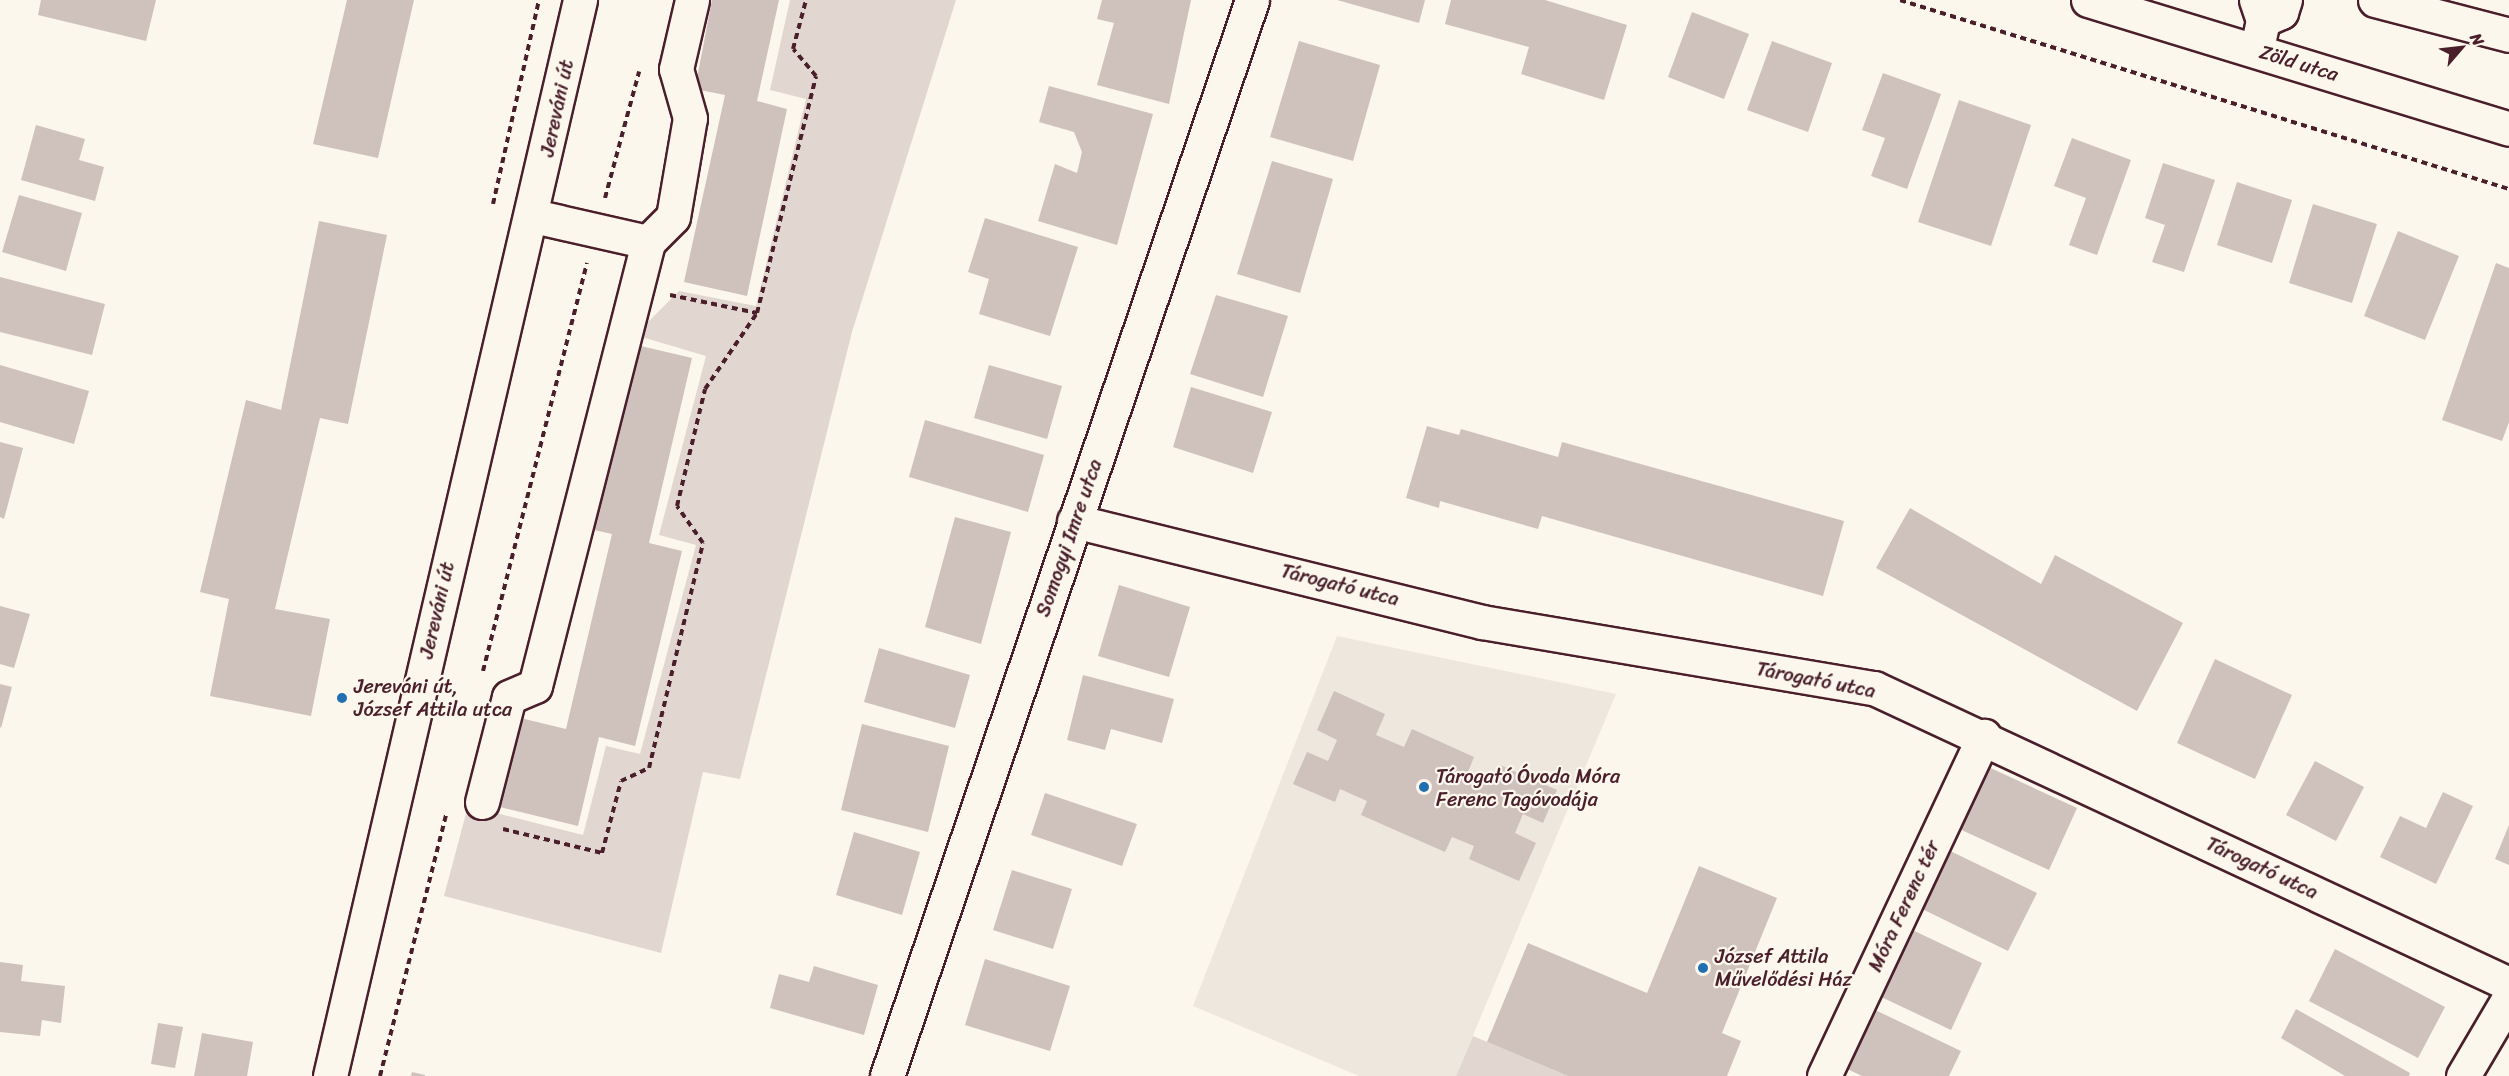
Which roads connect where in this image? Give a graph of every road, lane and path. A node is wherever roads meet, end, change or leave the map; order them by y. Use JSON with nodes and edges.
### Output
{"nodes":[{"id":1,"x":580,"y":0,"type":"edge"},
{"id":2,"x":692,"y":0,"type":"edge"},
{"id":3,"x":806,"y":0,"type":"edge"},
{"id":4,"x":1252,"y":0,"type":"edge"},
{"id":5,"x":1900,"y":0,"type":"edge"},
{"id":6,"x":2088,"y":0,"type":"edge"},
{"id":7,"x":2375,"y":0,"type":"edge"},
{"id":8,"x":2265,"y":17,"type":"edge"},
{"id":9,"x":2509,"y":35,"type":"edge"},
{"id":10,"x":640,"y":67,"type":"dead end"},
{"id":11,"x":2509,"y":129,"type":"edge"},
{"id":12,"x":2509,"y":189,"type":"edge"},
{"id":13,"x":534,"y":216,"type":"junction"},
{"id":14,"x":595,"y":231,"type":"junction"},
{"id":15,"x":648,"y":242,"type":"junction"},
{"id":16,"x":636,"y":288,"type":"junction"},
{"id":17,"x":758,"y":313,"type":"junction"},
{"id":18,"x":1074,"y":521,"type":"junction"},
{"id":19,"x":482,"y":677,"type":"dead end"},
{"id":20,"x":1984,"y":736,"type":"junction"},
{"id":21,"x":450,"y":803,"type":"dead end"},
{"id":22,"x":447,"y":814,"type":"junction"},
{"id":23,"x":479,"y":816,"type":"junction"},
{"id":24,"x":2509,"y":984,"type":"edge"},
{"id":25,"x":2509,"y":998,"type":"edge"},
{"id":26,"x":330,"y":1076,"type":"edge"},
{"id":27,"x":380,"y":1076,"type":"edge"},
{"id":28,"x":887,"y":1076,"type":"edge"},
{"id":29,"x":1824,"y":1076,"type":"edge"},
{"id":30,"x":2463,"y":1076,"type":"edge"}],
"edges":[{"from":1,"to":13,"type":"street","name":"Jereváni út"},
{"from":2,"to":15,"type":"street"},
{"from":3,"to":17,"type":"path"},
{"from":4,"to":18,"type":"street","name":"Somogyi Imre utca"},
{"from":5,"to":12,"type":"path"},
{"from":6,"to":8,"type":"street","name":"Zöld utca"},
{"from":7,"to":9,"type":"street"},
{"from":8,"to":11,"type":"street","name":"Zöld utca"},
{"from":10,"to":14,"type":"path"},
{"from":13,"to":14,"type":"street"},
{"from":13,"to":26,"type":"street","name":"Jereváni út"},
{"from":14,"to":15,"type":"street"},
{"from":14,"to":19,"type":"path"},
{"from":15,"to":16,"type":"street"},
{"from":16,"to":17,"type":"path"},
{"from":16,"to":23,"type":"street"},
{"from":17,"to":23,"type":"path"},
{"from":18,"to":20,"type":"street","name":"Tárogató utca"},
{"from":18,"to":28,"type":"street","name":"Somogyi Imre utca"},
{"from":20,"to":24,"type":"street","name":"Tárogató utca"},
{"from":20,"to":29,"type":"street","name":"Móra Ferenc tér"},
{"from":21,"to":22,"type":"path"},
{"from":22,"to":23,"type":"path"},
{"from":22,"to":27,"type":"path"},
{"from":25,"to":30,"type":"street"}]}
